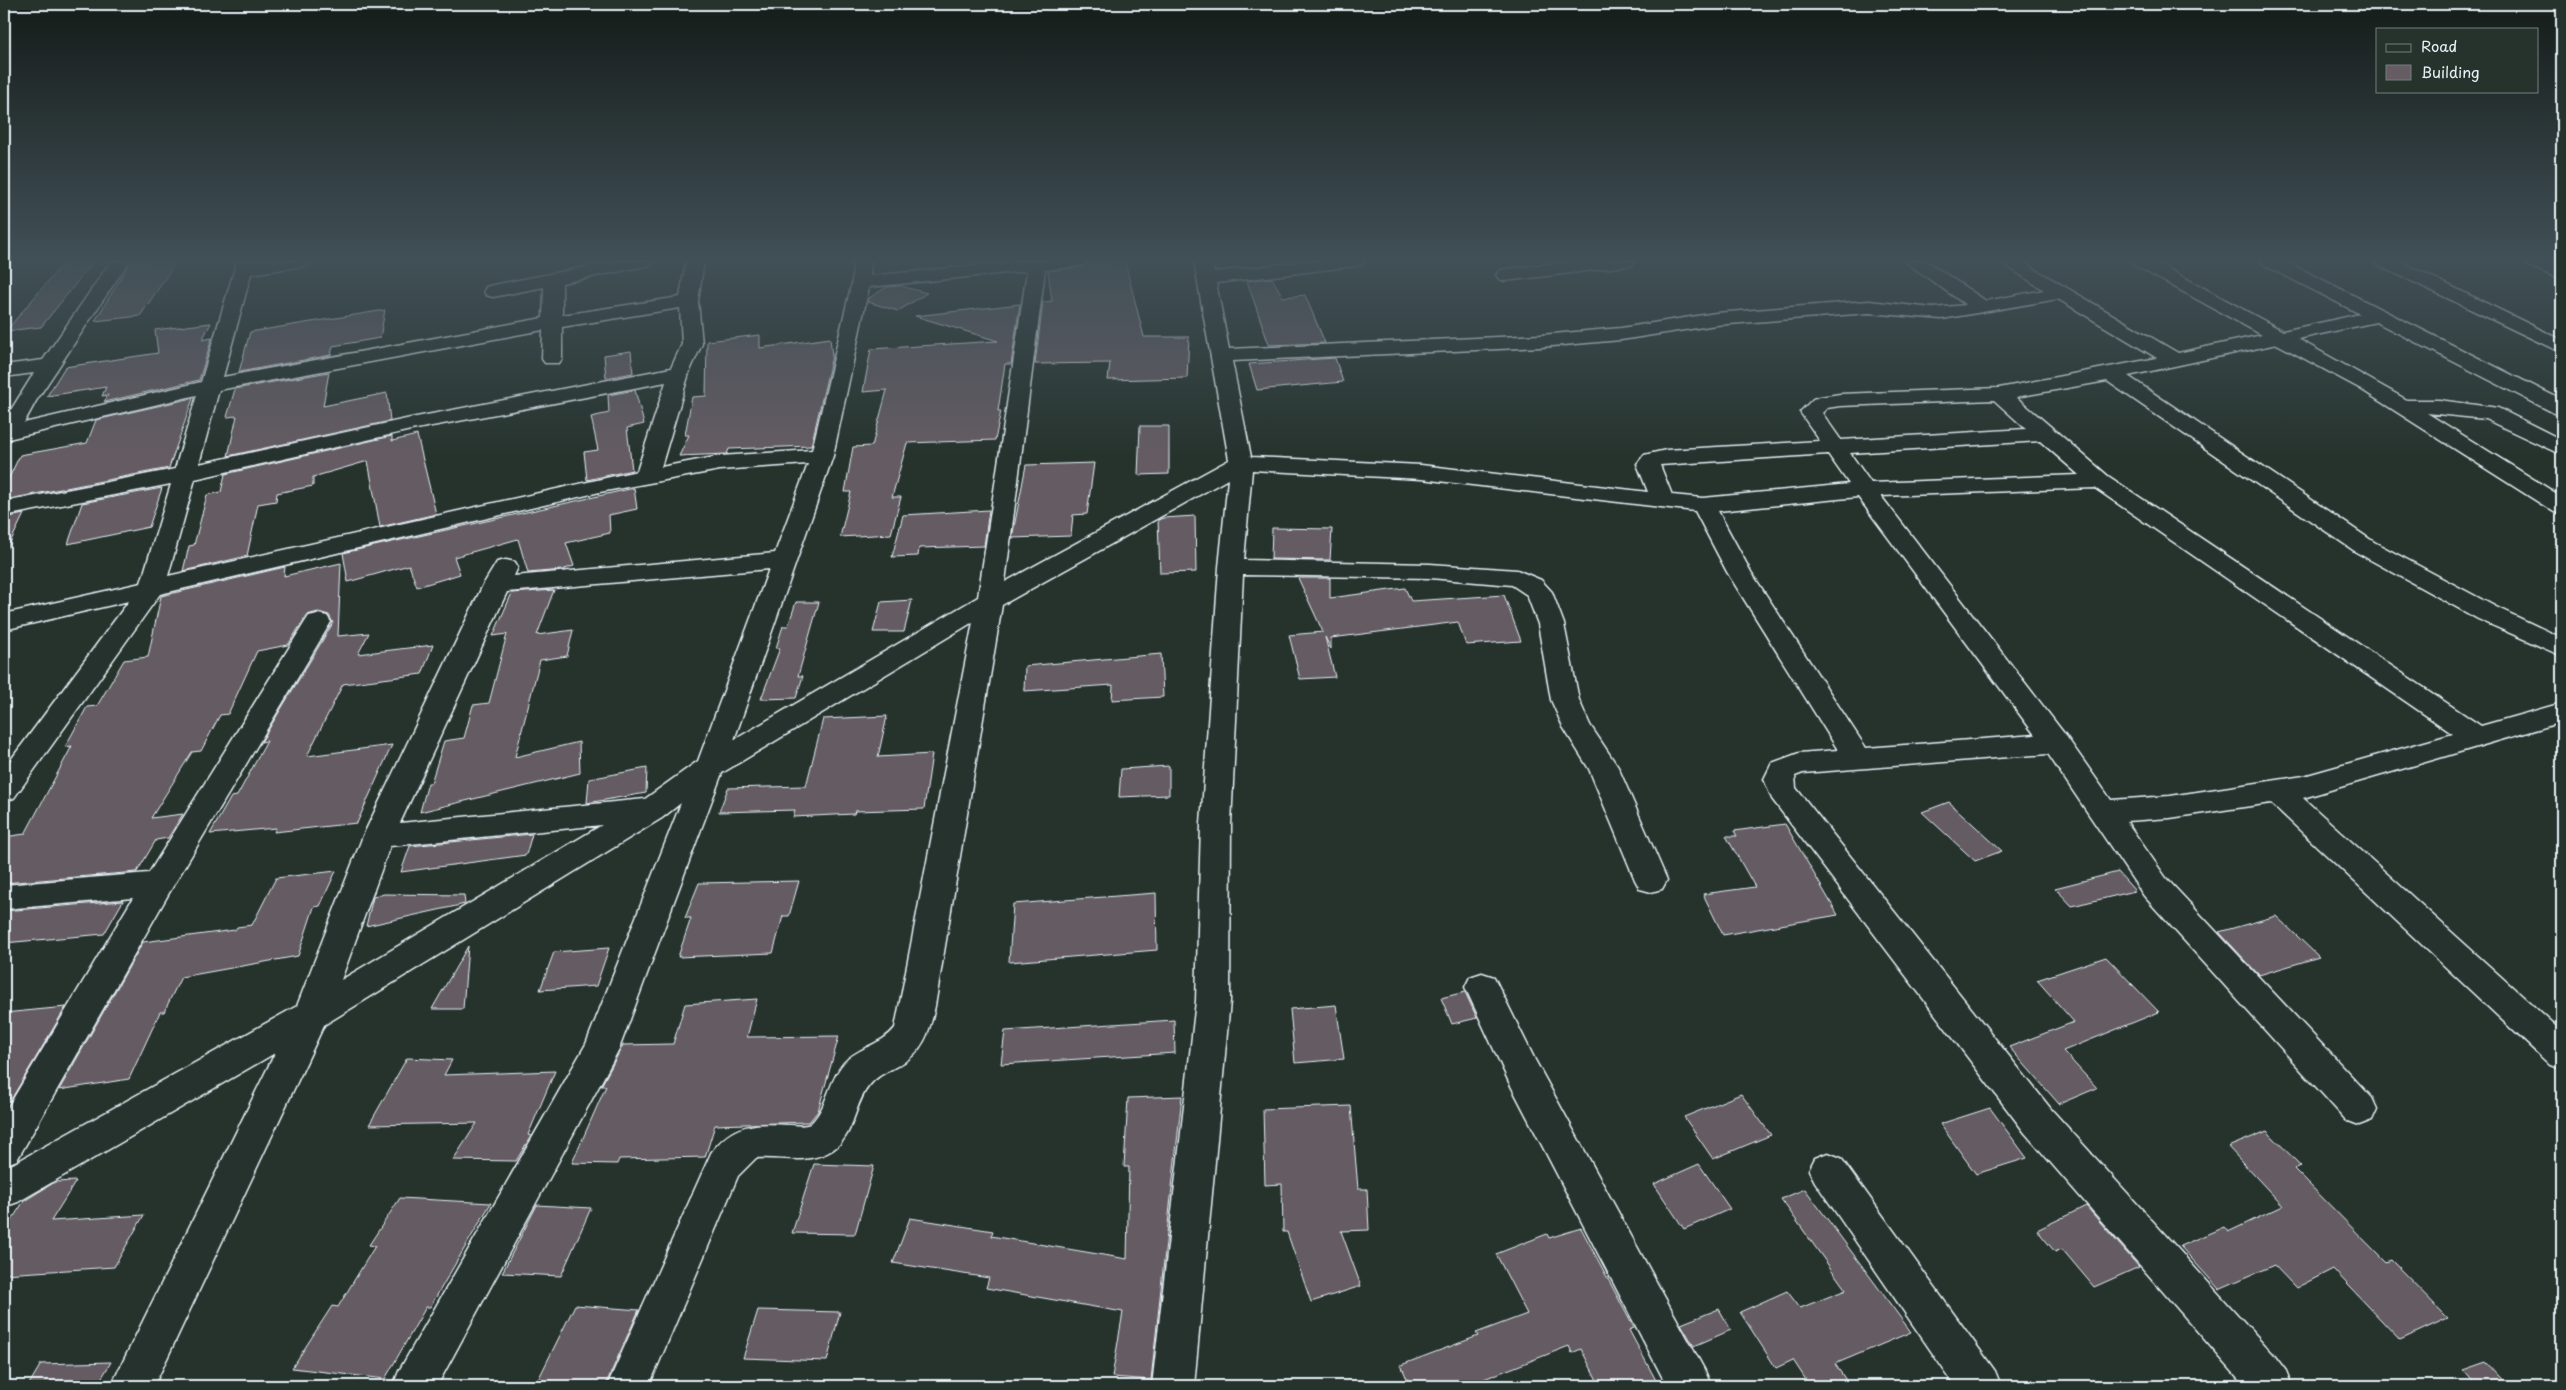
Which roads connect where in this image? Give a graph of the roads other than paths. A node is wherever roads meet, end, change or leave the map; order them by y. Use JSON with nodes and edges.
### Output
{"nodes":[{"id":1,"x":76,"y":326,"type":"edge"},
{"id":2,"x":227,"y":326,"type":"edge"},
{"id":3,"x":532,"y":326,"type":"edge"},
{"id":4,"x":554,"y":326,"type":"edge"},
{"id":5,"x":691,"y":326,"type":"edge"},
{"id":6,"x":850,"y":326,"type":"edge"},
{"id":7,"x":1028,"y":326,"type":"edge"},
{"id":8,"x":1216,"y":326,"type":"edge"},
{"id":9,"x":1673,"y":326,"type":"edge"},
{"id":10,"x":2116,"y":326,"type":"edge"},
{"id":11,"x":2259,"y":326,"type":"edge"},
{"id":12,"x":2328,"y":326,"type":"edge"},
{"id":13,"x":2397,"y":326,"type":"edge"},
{"id":14,"x":2518,"y":326,"type":"edge"},
{"id":15,"x":2278,"y":336,"type":"junction"},
{"id":16,"x":2562,"y":347,"type":"edge"},
{"id":17,"x":1221,"y":355,"type":"junction"},
{"id":18,"x":552,"y":359,"type":"dead end"},
{"id":19,"x":2175,"y":360,"type":"junction"},
{"id":20,"x":49,"y":365,"type":"junction"},
{"id":21,"x":4,"y":371,"type":"edge"},
{"id":22,"x":679,"y":374,"type":"junction"},
{"id":23,"x":2111,"y":374,"type":"junction"},
{"id":24,"x":208,"y":388,"type":"junction"},
{"id":25,"x":1999,"y":394,"type":"junction"},
{"id":26,"x":2560,"y":405,"type":"edge"},
{"id":27,"x":2402,"y":407,"type":"junction"},
{"id":28,"x":6,"y":433,"type":"edge"},
{"id":29,"x":2046,"y":434,"type":"junction"},
{"id":30,"x":1835,"y":448,"type":"junction"},
{"id":31,"x":2562,"y":448,"type":"edge"},
{"id":32,"x":822,"y":456,"type":"junction"},
{"id":33,"x":1241,"y":463,"type":"junction"},
{"id":34,"x":185,"y":474,"type":"junction"},
{"id":35,"x":647,"y":476,"type":"junction"},
{"id":36,"x":2100,"y":480,"type":"junction"},
{"id":37,"x":1864,"y":490,"type":"junction"},
{"id":38,"x":1664,"y":500,"type":"junction"},
{"id":39,"x":1703,"y":505,"type":"junction"},
{"id":40,"x":2562,"y":507,"type":"edge"},
{"id":41,"x":4,"y":509,"type":"edge"},
{"id":42,"x":784,"y":560,"type":"junction"},
{"id":43,"x":1231,"y":567,"type":"junction"},
{"id":44,"x":153,"y":586,"type":"junction"},
{"id":45,"x":990,"y":601,"type":"junction"},
{"id":46,"x":4,"y":622,"type":"edge"},
{"id":47,"x":318,"y":622,"type":"dead end"},
{"id":48,"x":2562,"y":648,"type":"edge"},
{"id":49,"x":2562,"y":712,"type":"edge"},
{"id":50,"x":2476,"y":736,"type":"junction"},
{"id":51,"x":2056,"y":743,"type":"junction"},
{"id":52,"x":1859,"y":760,"type":"junction"},
{"id":53,"x":710,"y":767,"type":"junction"},
{"id":54,"x":4,"y":790,"type":"edge"},
{"id":55,"x":2278,"y":792,"type":"junction"},
{"id":56,"x":651,"y":810,"type":"junction"},
{"id":57,"x":2104,"y":812,"type":"junction"},
{"id":58,"x":378,"y":836,"type":"junction"},
{"id":59,"x":1651,"y":880,"type":"dead end"},
{"id":60,"x":158,"y":884,"type":"junction"},
{"id":61,"x":4,"y":897,"type":"edge"},
{"id":62,"x":1482,"y":987,"type":"dead end"},
{"id":63,"x":311,"y":1015,"type":"junction"},
{"id":64,"x":2562,"y":1054,"type":"edge"},
{"id":65,"x":2359,"y":1109,"type":"dead end"},
{"id":66,"x":4,"y":1148,"type":"edge"},
{"id":67,"x":1828,"y":1170,"type":"dead end"},
{"id":68,"x":4,"y":1189,"type":"edge"},
{"id":69,"x":132,"y":1386,"type":"edge"},
{"id":70,"x":414,"y":1386,"type":"edge"},
{"id":71,"x":628,"y":1386,"type":"edge"},
{"id":72,"x":1173,"y":1386,"type":"edge"},
{"id":73,"x":1690,"y":1386,"type":"edge"},
{"id":74,"x":1980,"y":1386,"type":"edge"},
{"id":75,"x":2271,"y":1386,"type":"edge"}],
"edges":[{"from":1,"to":20,"type":"street"},
{"from":2,"to":24,"type":"street"},
{"from":3,"to":24,"type":"street"},
{"from":4,"to":18,"type":"street"},
{"from":5,"to":22,"type":"street"},
{"from":6,"to":32,"type":"street"},
{"from":7,"to":45,"type":"street"},
{"from":8,"to":17,"type":"street"},
{"from":9,"to":17,"type":"street"},
{"from":10,"to":19,"type":"street"},
{"from":11,"to":15,"type":"street"},
{"from":12,"to":15,"type":"street"},
{"from":13,"to":26,"type":"street"},
{"from":14,"to":16,"type":"street"},
{"from":15,"to":19,"type":"street"},
{"from":15,"to":27,"type":"street"},
{"from":17,"to":33,"type":"street"},
{"from":19,"to":23,"type":"street"},
{"from":20,"to":21,"type":"street"},
{"from":20,"to":28,"type":"street"},
{"from":22,"to":34,"type":"street"},
{"from":22,"to":35,"type":"street"},
{"from":23,"to":25,"type":"street"},
{"from":23,"to":48,"type":"street"},
{"from":24,"to":28,"type":"street"},
{"from":24,"to":34,"type":"street"},
{"from":25,"to":29,"type":"street"},
{"from":25,"to":30,"type":"street"},
{"from":27,"to":31,"type":"street"},
{"from":27,"to":40,"type":"street"},
{"from":29,"to":30,"type":"street"},
{"from":29,"to":36,"type":"street"},
{"from":30,"to":37,"type":"street"},
{"from":30,"to":38,"type":"street"},
{"from":32,"to":35,"type":"street"},
{"from":32,"to":42,"type":"street"},
{"from":33,"to":38,"type":"street"},
{"from":33,"to":43,"type":"street"},
{"from":33,"to":45,"type":"street"},
{"from":34,"to":41,"type":"street"},
{"from":34,"to":44,"type":"street"},
{"from":35,"to":44,"type":"street"},
{"from":36,"to":37,"type":"street"},
{"from":36,"to":50,"type":"street"},
{"from":37,"to":39,"type":"street"},
{"from":37,"to":51,"type":"street"},
{"from":38,"to":39,"type":"street"},
{"from":39,"to":52,"type":"street"},
{"from":42,"to":53,"type":"street"},
{"from":42,"to":58,"type":"street"},
{"from":43,"to":59,"type":"street"},
{"from":43,"to":72,"type":"street"},
{"from":44,"to":46,"type":"street"},
{"from":44,"to":54,"type":"street"},
{"from":45,"to":53,"type":"street"},
{"from":45,"to":71,"type":"street"},
{"from":47,"to":60,"type":"street"},
{"from":49,"to":50,"type":"street"},
{"from":50,"to":55,"type":"street"},
{"from":51,"to":52,"type":"street"},
{"from":51,"to":57,"type":"street"},
{"from":52,"to":75,"type":"street"},
{"from":53,"to":56,"type":"street"},
{"from":53,"to":70,"type":"street"},
{"from":55,"to":57,"type":"street"},
{"from":55,"to":64,"type":"street"},
{"from":56,"to":58,"type":"street"},
{"from":56,"to":63,"type":"street"},
{"from":57,"to":65,"type":"street"},
{"from":58,"to":63,"type":"street"},
{"from":60,"to":61,"type":"street"},
{"from":60,"to":66,"type":"street"},
{"from":62,"to":73,"type":"street"},
{"from":63,"to":68,"type":"street"},
{"from":63,"to":69,"type":"street"},
{"from":67,"to":74,"type":"street"}]}
